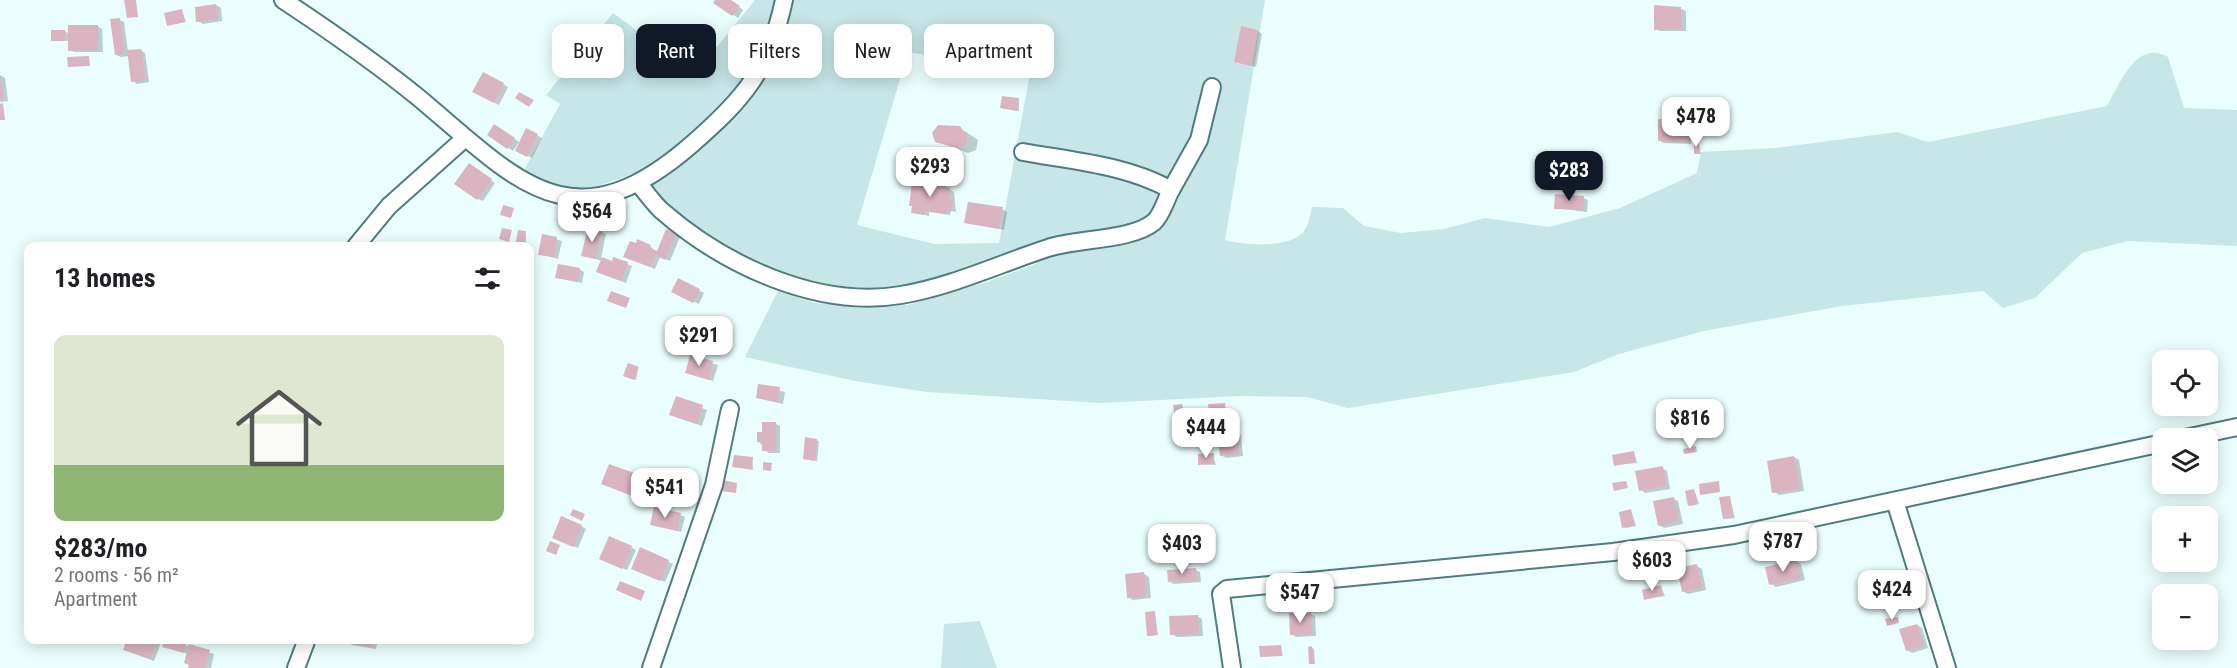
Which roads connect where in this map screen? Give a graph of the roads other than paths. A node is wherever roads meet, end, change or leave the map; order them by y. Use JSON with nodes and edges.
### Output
{"nodes":[{"id":1,"x":283,"y":0,"type":"edge"},
{"id":2,"x":784,"y":0,"type":"edge"},
{"id":3,"x":1212,"y":87,"type":"dead end"},
{"id":4,"x":464,"y":139,"type":"junction"},
{"id":5,"x":1023,"y":152,"type":"dead end"},
{"id":6,"x":638,"y":183,"type":"junction"},
{"id":7,"x":1171,"y":190,"type":"junction"},
{"id":8,"x":359,"y":242,"type":"edge"},
{"id":9,"x":730,"y":409,"type":"dead end"},
{"id":10,"x":2237,"y":427,"type":"edge"},
{"id":11,"x":2218,"y":431,"type":"edge"},
{"id":12,"x":2152,"y":445,"type":"edge"},
{"id":13,"x":1895,"y":501,"type":"junction"},
{"id":14,"x":305,"y":644,"type":"edge"},
{"id":15,"x":296,"y":668,"type":"edge"},
{"id":16,"x":651,"y":668,"type":"edge"},
{"id":17,"x":1232,"y":668,"type":"edge"},
{"id":18,"x":1947,"y":668,"type":"edge"}],
"edges":[{"from":1,"to":4,"type":"street"},
{"from":2,"to":6,"type":"street"},
{"from":3,"to":7,"type":"street"},
{"from":4,"to":6,"type":"street"},
{"from":4,"to":8,"type":"street"},
{"from":5,"to":7,"type":"street"},
{"from":6,"to":7,"type":"street"},
{"from":9,"to":16,"type":"street"},
{"from":10,"to":11,"type":"street"},
{"from":12,"to":13,"type":"street"},
{"from":13,"to":17,"type":"street"},
{"from":13,"to":18,"type":"street"},
{"from":14,"to":15,"type":"street"}]}
